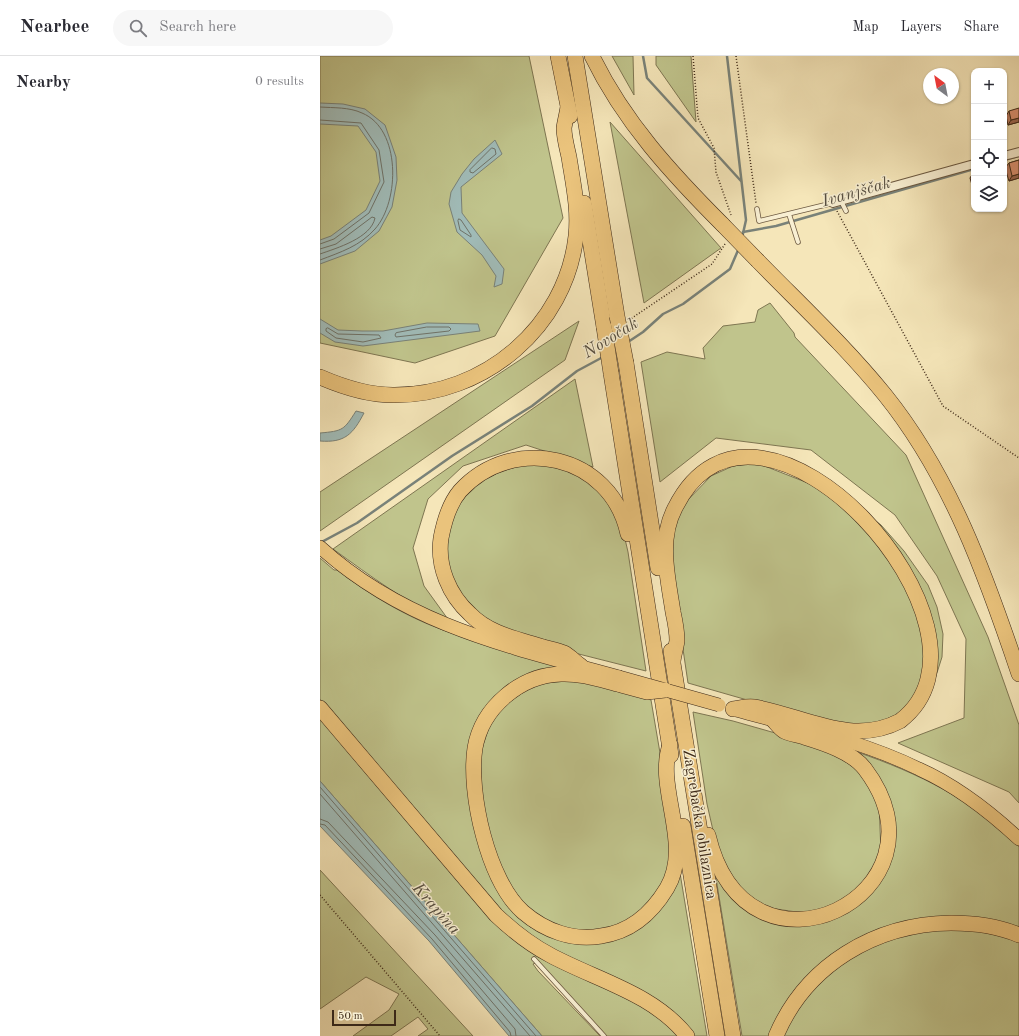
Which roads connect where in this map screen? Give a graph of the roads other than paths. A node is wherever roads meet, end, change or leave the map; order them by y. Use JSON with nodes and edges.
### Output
{"nodes":[{"id":1,"x":558,"y":56,"type":"edge"},
{"id":2,"x":574,"y":56,"type":"edge"},
{"id":3,"x":592,"y":56,"type":"edge"},
{"id":4,"x":568,"y":107,"type":"junction"},
{"id":5,"x":1019,"y":152,"type":"edge"},
{"id":6,"x":1007,"y":155,"type":"edge"},
{"id":7,"x":971,"y":165,"type":"edge"},
{"id":8,"x":838,"y":201,"type":"junction"},
{"id":9,"x":757,"y":208,"type":"road end"},
{"id":10,"x":846,"y":211,"type":"dead end"},
{"id":11,"x":790,"y":215,"type":"junction"},
{"id":12,"x":798,"y":242,"type":"dead end"},
{"id":13,"x":320,"y":377,"type":"edge"},
{"id":14,"x":882,"y":518,"type":"dead end"},
{"id":15,"x":320,"y":547,"type":"edge"},
{"id":16,"x":650,"y":618,"type":"junction"},
{"id":17,"x":673,"y":661,"type":"junction"},
{"id":18,"x":581,"y":666,"type":"junction"},
{"id":19,"x":1019,"y":674,"type":"edge"},
{"id":20,"x":942,"y":678,"type":"dead end"},
{"id":21,"x":620,"y":681,"type":"junction"},
{"id":22,"x":665,"y":690,"type":"joint"},
{"id":23,"x":726,"y":707,"type":"junction"},
{"id":24,"x":320,"y":708,"type":"edge"},
{"id":25,"x":773,"y":720,"type":"junction"},
{"id":26,"x":670,"y":745,"type":"junction"},
{"id":27,"x":687,"y":752,"type":"junction"},
{"id":28,"x":1019,"y":839,"type":"edge"},
{"id":29,"x":1019,"y":935,"type":"edge"},
{"id":30,"x":534,"y":959,"type":"dead end"},
{"id":31,"x":604,"y":1036,"type":"edge"},
{"id":32,"x":687,"y":1036,"type":"edge"},
{"id":33,"x":717,"y":1036,"type":"edge"},
{"id":34,"x":733,"y":1036,"type":"edge"},
{"id":35,"x":776,"y":1036,"type":"edge"}],
"edges":[{"from":1,"to":4,"type":"highway","name":"Zagrebačka obilaznica"},
{"from":2,"to":17,"type":"highway","name":"Zagrebačka obilaznica","bridge":true},
{"from":3,"to":19,"type":"highway","bridge":true},
{"from":4,"to":13,"type":"highway"},
{"from":4,"to":16,"type":"highway","name":"Zagrebačka obilaznica","bridge":true},
{"from":5,"to":6,"type":"street"},
{"from":7,"to":8,"type":"street"},
{"from":8,"to":10,"type":"lane"},
{"from":8,"to":11,"type":"lane"},
{"from":9,"to":11,"type":"lane"},
{"from":11,"to":12,"type":"lane"},
{"from":14,"to":17,"type":"highway"},
{"from":15,"to":18,"type":"main road"},
{"from":16,"to":18,"type":"highway"},
{"from":16,"to":26,"type":"highway","name":"Zagrebačka obilaznica"},
{"from":17,"to":27,"type":"highway","name":"Zagrebačka obilaznica"},
{"from":18,"to":21,"type":"main road"},
{"from":20,"to":23,"type":"highway"},
{"from":21,"to":22,"type":"highway","bridge":true},
{"from":21,"to":26,"type":"highway"},
{"from":22,"to":23,"type":"main road","bridge":true},
{"from":23,"to":25,"type":"main road"},
{"from":24,"to":32,"type":"highway"},
{"from":25,"to":27,"type":"highway"},
{"from":25,"to":28,"type":"main road"},
{"from":26,"to":33,"type":"highway","name":"Zagrebačka obilaznica"},
{"from":27,"to":34,"type":"highway","name":"Zagrebačka obilaznica"},
{"from":29,"to":35,"type":"highway"},
{"from":30,"to":31,"type":"lane"}]}
